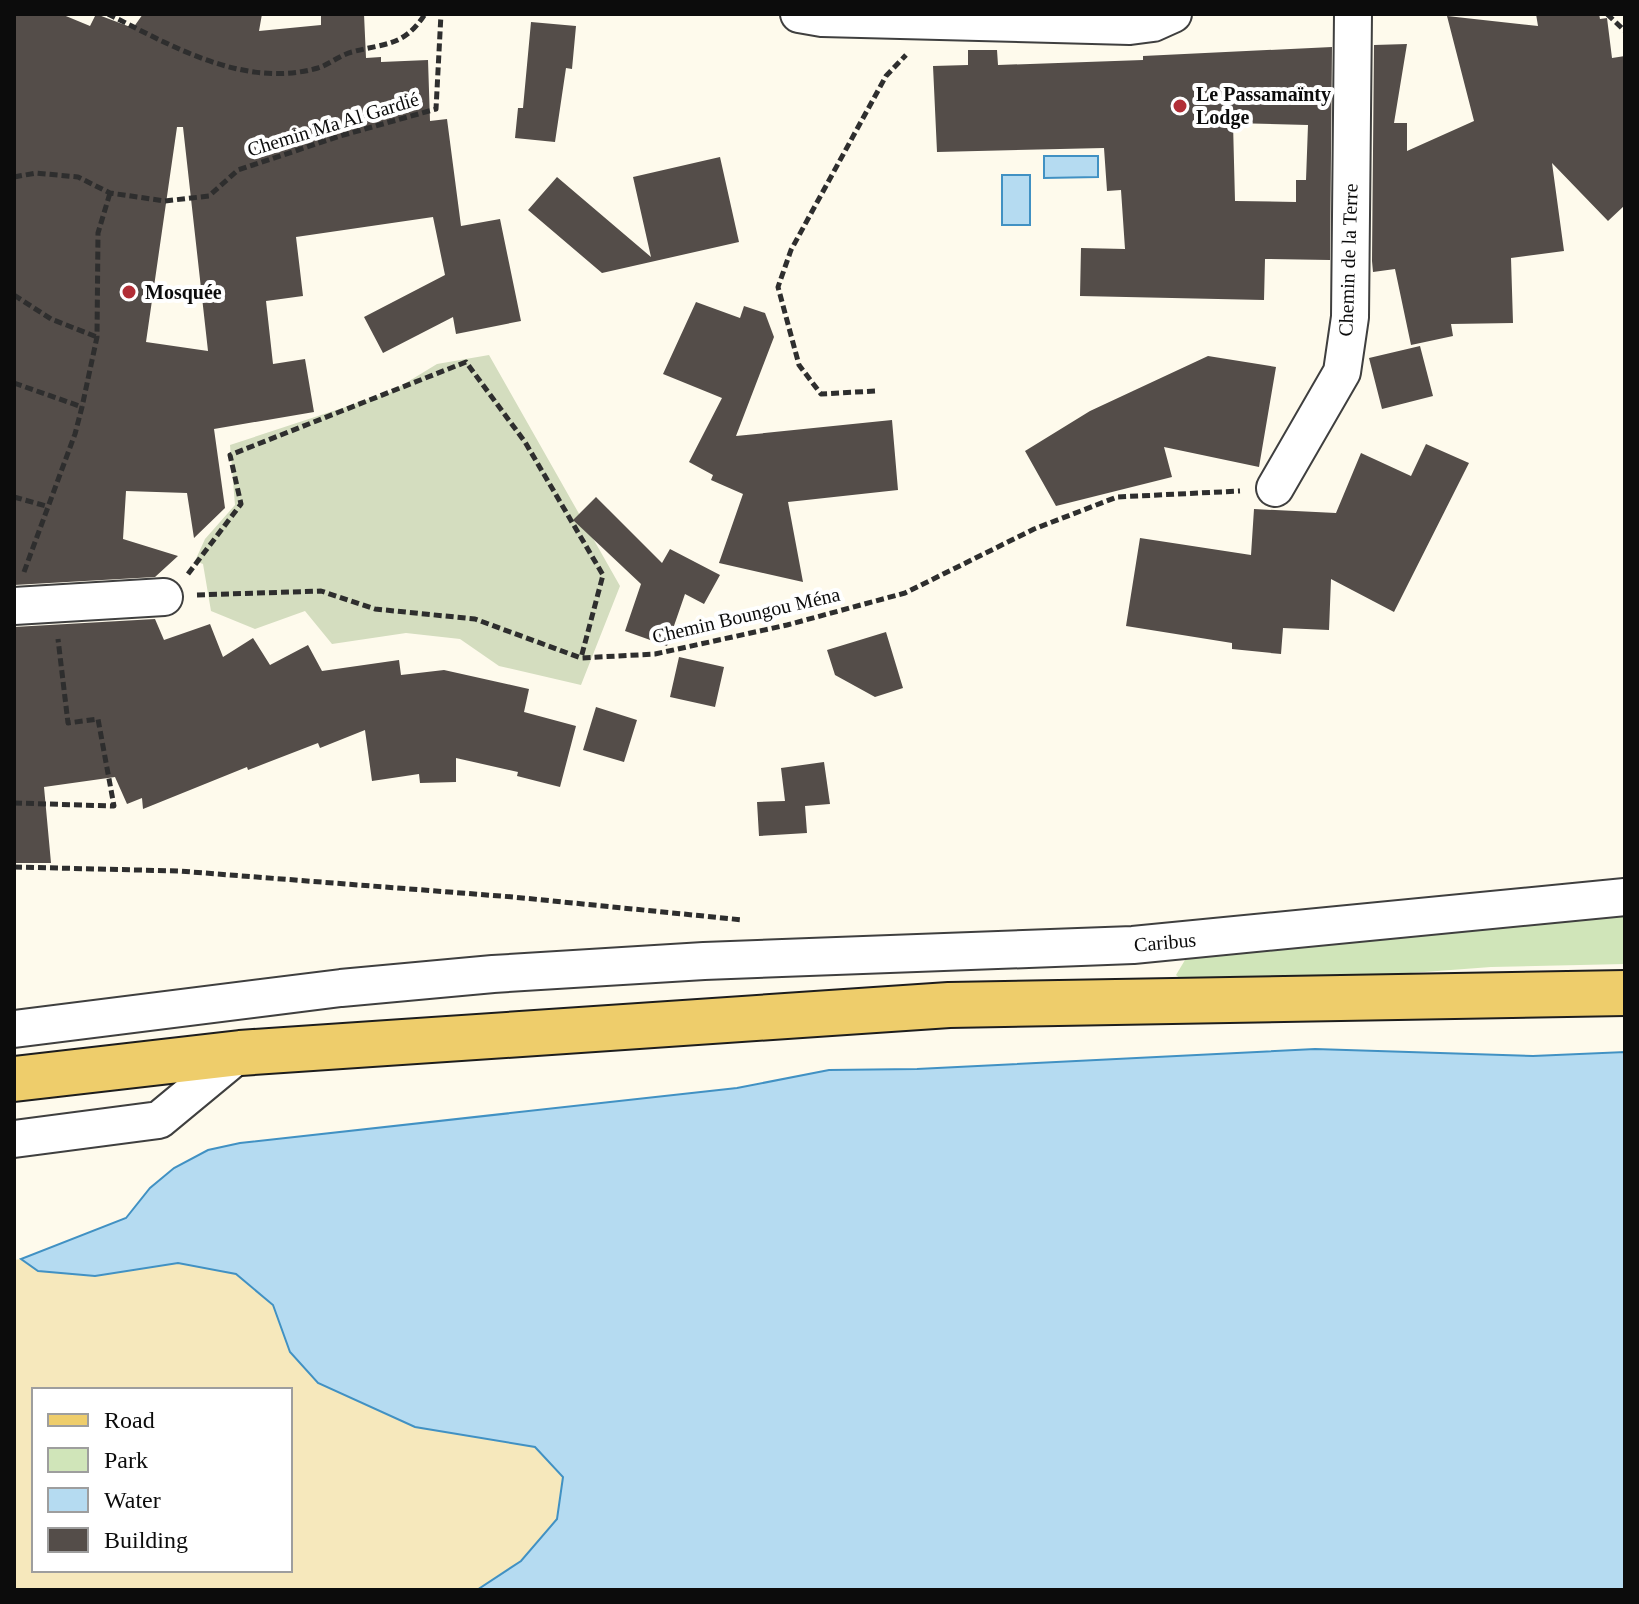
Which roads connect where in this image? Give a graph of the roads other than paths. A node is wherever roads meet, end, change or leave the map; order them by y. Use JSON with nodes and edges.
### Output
{"nodes":[{"id":1,"x":799,"y":14,"type":"edge"},
{"id":2,"x":1173,"y":14,"type":"edge"},
{"id":3,"x":1353,"y":14,"type":"edge"},
{"id":4,"x":1275,"y":488,"type":"road end"},
{"id":5,"x":18,"y":590,"type":"edge"},
{"id":6,"x":170,"y":596,"type":"road end"},
{"id":7,"x":1625,"y":897,"type":"edge"},
{"id":8,"x":1625,"y":993,"type":"edge"},
{"id":9,"x":14,"y":1029,"type":"edge"},
{"id":10,"x":240,"y":1053,"type":"junction"},
{"id":11,"x":14,"y":1079,"type":"edge"},
{"id":12,"x":14,"y":1139,"type":"edge"}],
"edges":[{"from":1,"to":2,"type":"street"},
{"from":3,"to":4,"type":"street","name":"Chemin de la Terre"},
{"from":5,"to":6,"type":"street"},
{"from":7,"to":9,"type":"street","name":"Caribus"},
{"from":8,"to":10,"type":"main road"},
{"from":10,"to":11,"type":"main road"},
{"from":10,"to":12,"type":"street"}]}
